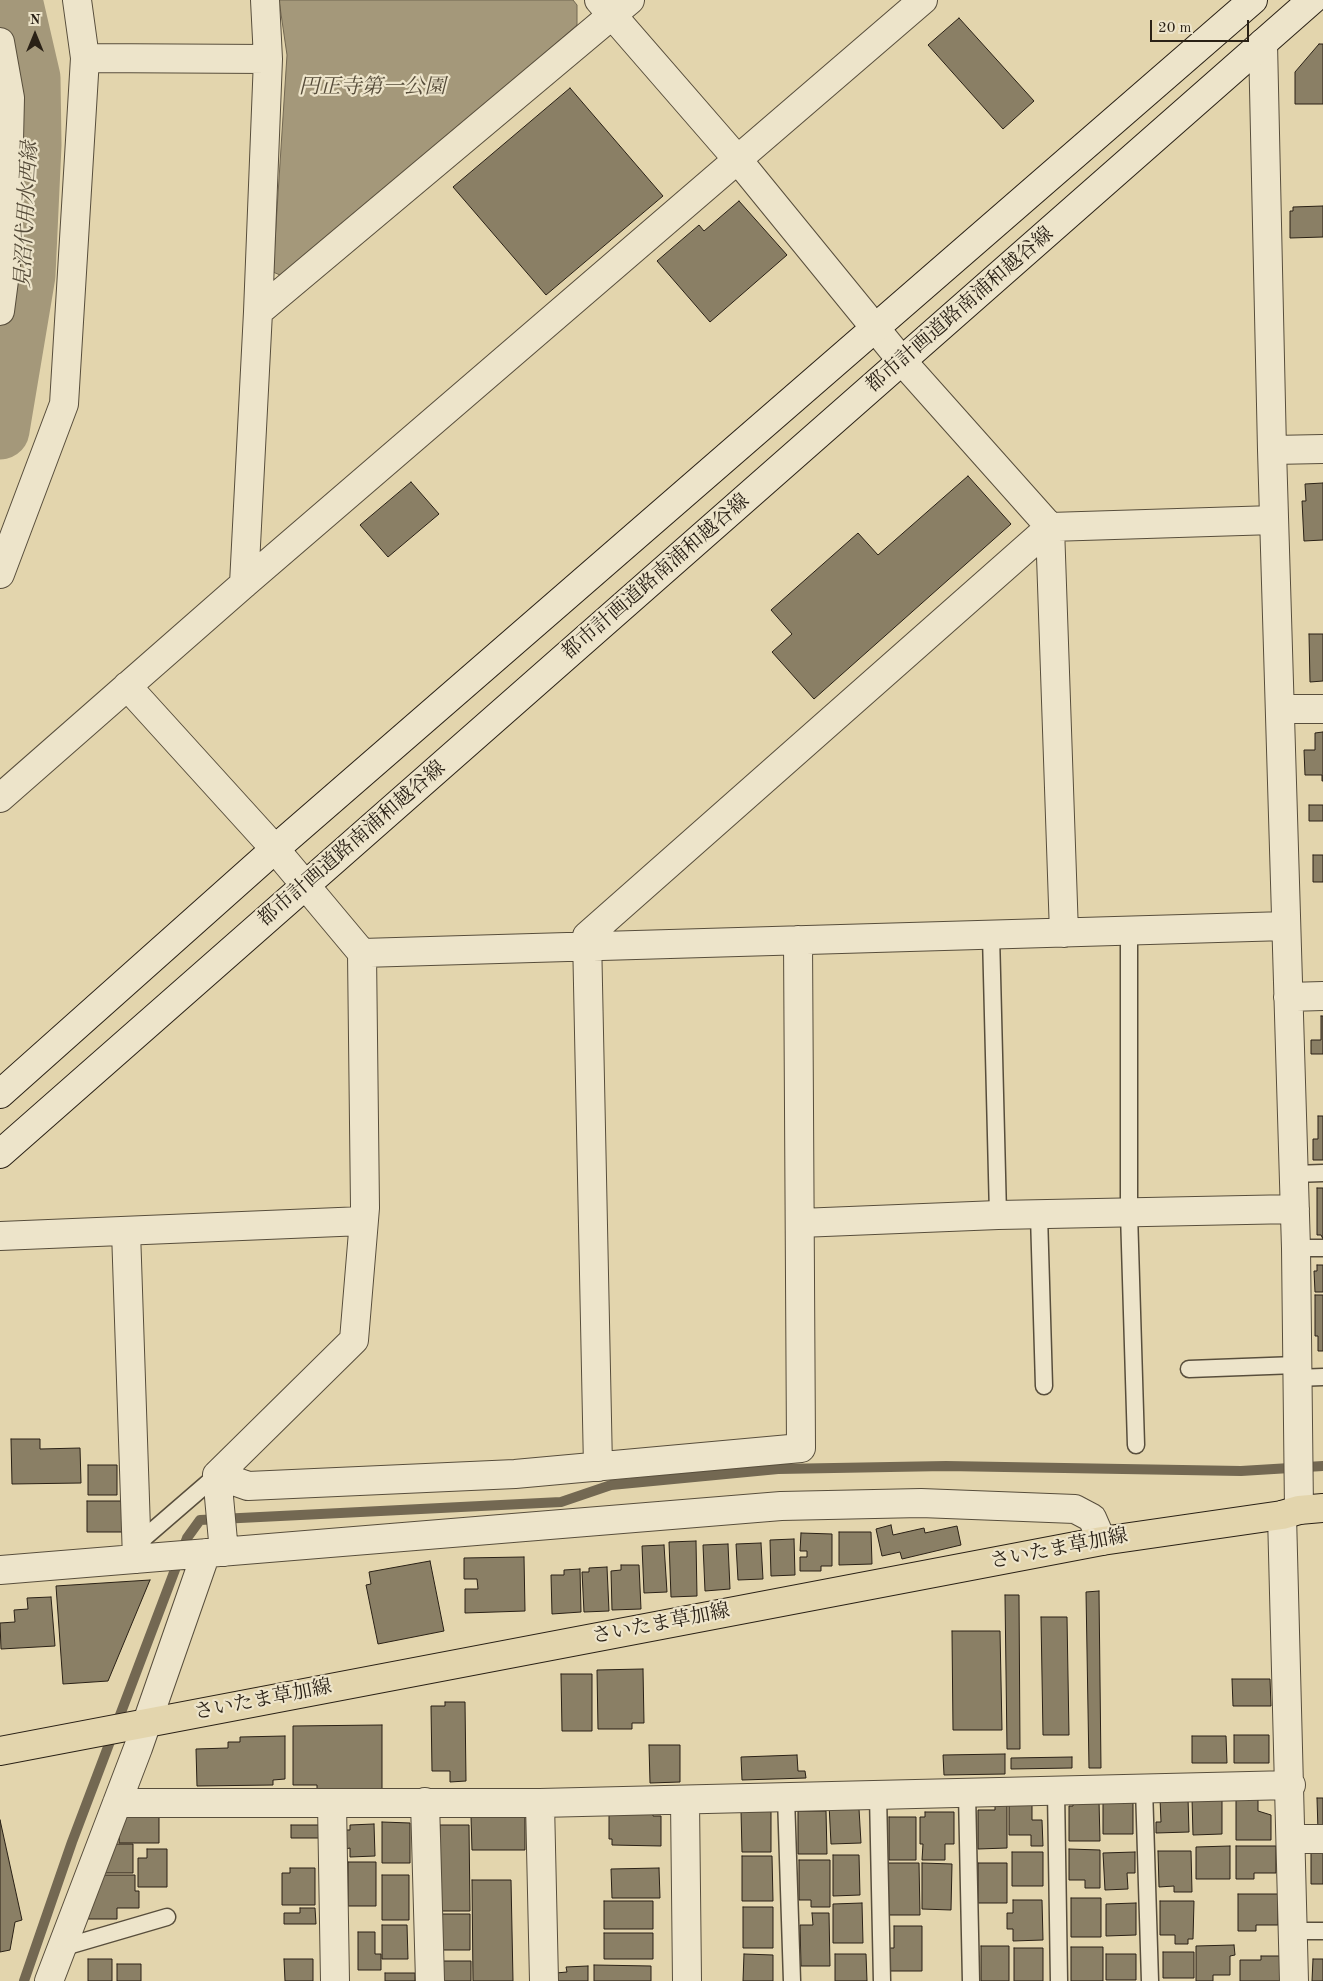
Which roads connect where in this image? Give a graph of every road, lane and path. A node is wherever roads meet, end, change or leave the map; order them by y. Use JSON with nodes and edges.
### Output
{"nodes":[{"id":1,"x":77,"y":0,"type":"edge"},
{"id":2,"x":265,"y":0,"type":"edge"},
{"id":3,"x":923,"y":0,"type":"edge"},
{"id":4,"x":1253,"y":0,"type":"edge"},
{"id":5,"x":1312,"y":0,"type":"edge"},
{"id":6,"x":614,"y":5,"type":"edge"},
{"id":7,"x":1263,"y":43,"type":"junction"},
{"id":8,"x":1,"y":49,"type":"edge"},
{"id":9,"x":85,"y":58,"type":"junction"},
{"id":10,"x":268,"y":59,"type":"junction"},
{"id":11,"x":738,"y":160,"type":"junction"},
{"id":12,"x":0,"y":311,"type":"edge"},
{"id":13,"x":258,"y":312,"type":"junction"},
{"id":14,"x":875,"y":328,"type":"junction"},
{"id":15,"x":902,"y":361,"type":"junction"},
{"id":16,"x":1323,"y":449,"type":"edge"},
{"id":17,"x":1272,"y":450,"type":"junction"},
{"id":18,"x":1274,"y":520,"type":"junction"},
{"id":19,"x":1050,"y":526,"type":"junction"},
{"id":20,"x":0,"y":574,"type":"edge"},
{"id":21,"x":244,"y":584,"type":"junction"},
{"id":22,"x":127,"y":686,"type":"junction"},
{"id":23,"x":1280,"y":709,"type":"junction"},
{"id":24,"x":1323,"y":709,"type":"edge"},
{"id":25,"x":0,"y":798,"type":"edge"},
{"id":26,"x":275,"y":849,"type":"junction"},
{"id":27,"x":305,"y":885,"type":"junction"},
{"id":28,"x":1286,"y":926,"type":"junction"},
{"id":29,"x":1129,"y":931,"type":"junction"},
{"id":30,"x":1064,"y":933,"type":"junction"},
{"id":31,"x":991,"y":935,"type":"junction"},
{"id":32,"x":798,"y":940,"type":"junction"},
{"id":33,"x":586,"y":946,"type":"junction"},
{"id":34,"x":362,"y":953,"type":"junction"},
{"id":35,"x":1323,"y":996,"type":"edge"},
{"id":36,"x":1288,"y":997,"type":"junction"},
{"id":37,"x":0,"y":1094,"type":"edge"},
{"id":38,"x":0,"y":1154,"type":"edge"},
{"id":39,"x":1294,"y":1174,"type":"junction"},
{"id":40,"x":1323,"y":1174,"type":"edge"},
{"id":41,"x":1295,"y":1209,"type":"junction"},
{"id":42,"x":1129,"y":1213,"type":"junction"},
{"id":43,"x":998,"y":1215,"type":"junction"},
{"id":44,"x":1039,"y":1215,"type":"junction"},
{"id":45,"x":363,"y":1221,"type":"junction"},
{"id":46,"x":800,"y":1223,"type":"junction"},
{"id":47,"x":126,"y":1231,"type":"junction"},
{"id":48,"x":0,"y":1236,"type":"edge"},
{"id":49,"x":1296,"y":1248,"type":"junction"},
{"id":50,"x":1323,"y":1248,"type":"edge"},
{"id":51,"x":1188,"y":1369,"type":"dead end"},
{"id":52,"x":1296,"y":1372,"type":"junction"},
{"id":53,"x":1323,"y":1377,"type":"edge"},
{"id":54,"x":1044,"y":1386,"type":"dead end"},
{"id":55,"x":1136,"y":1445,"type":"dead end"},
{"id":56,"x":598,"y":1467,"type":"junction"},
{"id":57,"x":216,"y":1476,"type":"junction"},
{"id":58,"x":1301,"y":1511,"type":"edge"},
{"id":59,"x":1102,"y":1541,"type":"junction"},
{"id":60,"x":136,"y":1552,"type":"junction"},
{"id":61,"x":215,"y":1553,"type":"junction"},
{"id":62,"x":0,"y":1570,"type":"edge"},
{"id":63,"x":139,"y":1724,"type":"junction"},
{"id":64,"x":0,"y":1751,"type":"edge"},
{"id":65,"x":1291,"y":1784,"type":"junction"},
{"id":66,"x":1144,"y":1788,"type":"junction"},
{"id":67,"x":1056,"y":1790,"type":"junction"},
{"id":68,"x":967,"y":1793,"type":"junction"},
{"id":69,"x":878,"y":1795,"type":"junction"},
{"id":70,"x":786,"y":1797,"type":"junction"},
{"id":71,"x":685,"y":1800,"type":"junction"},
{"id":72,"x":425,"y":1802,"type":"junction"},
{"id":73,"x":117,"y":1803,"type":"junction"},
{"id":74,"x":332,"y":1803,"type":"junction"},
{"id":75,"x":540,"y":1803,"type":"junction"},
{"id":76,"x":1292,"y":1839,"type":"junction"},
{"id":77,"x":1323,"y":1839,"type":"edge"},
{"id":78,"x":167,"y":1917,"type":"dead end"},
{"id":79,"x":1293,"y":1931,"type":"junction"},
{"id":80,"x":1323,"y":1931,"type":"edge"},
{"id":81,"x":61,"y":1948,"type":"junction"},
{"id":82,"x":49,"y":1981,"type":"edge"},
{"id":83,"x":335,"y":1981,"type":"edge"},
{"id":84,"x":430,"y":1981,"type":"edge"},
{"id":85,"x":544,"y":1981,"type":"edge"},
{"id":86,"x":686,"y":1981,"type":"edge"},
{"id":87,"x":792,"y":1981,"type":"edge"},
{"id":88,"x":882,"y":1981,"type":"edge"},
{"id":89,"x":971,"y":1981,"type":"edge"},
{"id":90,"x":1059,"y":1981,"type":"edge"},
{"id":91,"x":1150,"y":1981,"type":"edge"},
{"id":92,"x":1294,"y":1981,"type":"edge"}],
"edges":[{"from":1,"to":9,"type":"street"},
{"from":2,"to":10,"type":"street"},
{"from":3,"to":11,"type":"street"},
{"from":4,"to":14,"type":"street","name":"都市計画道路南浦和越谷線"},
{"from":5,"to":7,"type":"street","name":"都市計画道路南浦和越谷線"},
{"from":6,"to":11,"type":"street"},
{"from":6,"to":13,"type":"street"},
{"from":7,"to":15,"type":"street","name":"都市計画道路南浦和越谷線"},
{"from":7,"to":17,"type":"street"},
{"from":8,"to":12,"type":"street"},
{"from":9,"to":10,"type":"street"},
{"from":9,"to":20,"type":"street"},
{"from":10,"to":13,"type":"street"},
{"from":11,"to":14,"type":"street"},
{"from":11,"to":21,"type":"street"},
{"from":13,"to":21,"type":"street"},
{"from":14,"to":15,"type":"street"},
{"from":14,"to":26,"type":"street","name":"都市計画道路南浦和越谷線"},
{"from":15,"to":19,"type":"street"},
{"from":15,"to":27,"type":"street","name":"都市計画道路南浦和越谷線"},
{"from":16,"to":17,"type":"street"},
{"from":17,"to":18,"type":"street"},
{"from":18,"to":19,"type":"street"},
{"from":18,"to":23,"type":"street"},
{"from":19,"to":30,"type":"street"},
{"from":19,"to":33,"type":"street"},
{"from":21,"to":22,"type":"street"},
{"from":22,"to":25,"type":"street"},
{"from":22,"to":26,"type":"street"},
{"from":23,"to":24,"type":"street"},
{"from":23,"to":28,"type":"street"},
{"from":26,"to":27,"type":"street"},
{"from":26,"to":37,"type":"street","name":"都市計画道路南浦和越谷線"},
{"from":27,"to":34,"type":"street"},
{"from":27,"to":38,"type":"street","name":"都市計画道路南浦和越谷線"},
{"from":28,"to":29,"type":"street"},
{"from":28,"to":36,"type":"street"},
{"from":29,"to":30,"type":"street"},
{"from":29,"to":42,"type":"lane"},
{"from":30,"to":31,"type":"street"},
{"from":31,"to":32,"type":"street"},
{"from":31,"to":43,"type":"lane"},
{"from":32,"to":33,"type":"street"},
{"from":32,"to":46,"type":"street"},
{"from":33,"to":34,"type":"street"},
{"from":33,"to":56,"type":"street"},
{"from":34,"to":45,"type":"street"},
{"from":35,"to":36,"type":"street"},
{"from":36,"to":39,"type":"street"},
{"from":39,"to":40,"type":"lane"},
{"from":39,"to":41,"type":"street"},
{"from":41,"to":42,"type":"street"},
{"from":41,"to":49,"type":"street"},
{"from":42,"to":44,"type":"street"},
{"from":42,"to":55,"type":"lane"},
{"from":43,"to":44,"type":"street"},
{"from":43,"to":46,"type":"street"},
{"from":44,"to":54,"type":"lane"},
{"from":45,"to":47,"type":"street"},
{"from":45,"to":57,"type":"street"},
{"from":46,"to":56,"type":"street"},
{"from":47,"to":48,"type":"street"},
{"from":47,"to":60,"type":"street"},
{"from":49,"to":50,"type":"lane"},
{"from":49,"to":52,"type":"street"},
{"from":51,"to":52,"type":"lane"},
{"from":52,"to":53,"type":"lane"},
{"from":52,"to":58,"type":"street"},
{"from":56,"to":57,"type":"street"},
{"from":57,"to":60,"type":"lane"},
{"from":57,"to":61,"type":"street"},
{"from":58,"to":59,"type":"main road","name":"さいたま草加線"},
{"from":58,"to":65,"type":"street"},
{"from":59,"to":61,"type":"street"},
{"from":59,"to":63,"type":"main road","name":"さいたま草加線"},
{"from":60,"to":61,"type":"street"},
{"from":60,"to":62,"type":"street"},
{"from":61,"to":63,"type":"street"},
{"from":63,"to":64,"type":"main road","name":"さいたま草加線"},
{"from":63,"to":73,"type":"street"},
{"from":65,"to":66,"type":"street"},
{"from":65,"to":76,"type":"street"},
{"from":66,"to":67,"type":"street"},
{"from":66,"to":91,"type":"lane"},
{"from":67,"to":68,"type":"street"},
{"from":67,"to":90,"type":"lane"},
{"from":68,"to":69,"type":"street"},
{"from":68,"to":89,"type":"lane"},
{"from":69,"to":70,"type":"street"},
{"from":69,"to":88,"type":"lane"},
{"from":70,"to":71,"type":"street"},
{"from":70,"to":87,"type":"lane"},
{"from":71,"to":75,"type":"street"},
{"from":71,"to":86,"type":"street"},
{"from":72,"to":74,"type":"street"},
{"from":72,"to":75,"type":"street"},
{"from":72,"to":84,"type":"street"},
{"from":73,"to":74,"type":"street"},
{"from":73,"to":81,"type":"street"},
{"from":74,"to":83,"type":"street"},
{"from":75,"to":85,"type":"street"},
{"from":76,"to":77,"type":"street"},
{"from":76,"to":79,"type":"street"},
{"from":78,"to":81,"type":"lane"},
{"from":79,"to":80,"type":"lane"},
{"from":79,"to":92,"type":"street"},
{"from":81,"to":82,"type":"street"}]}
